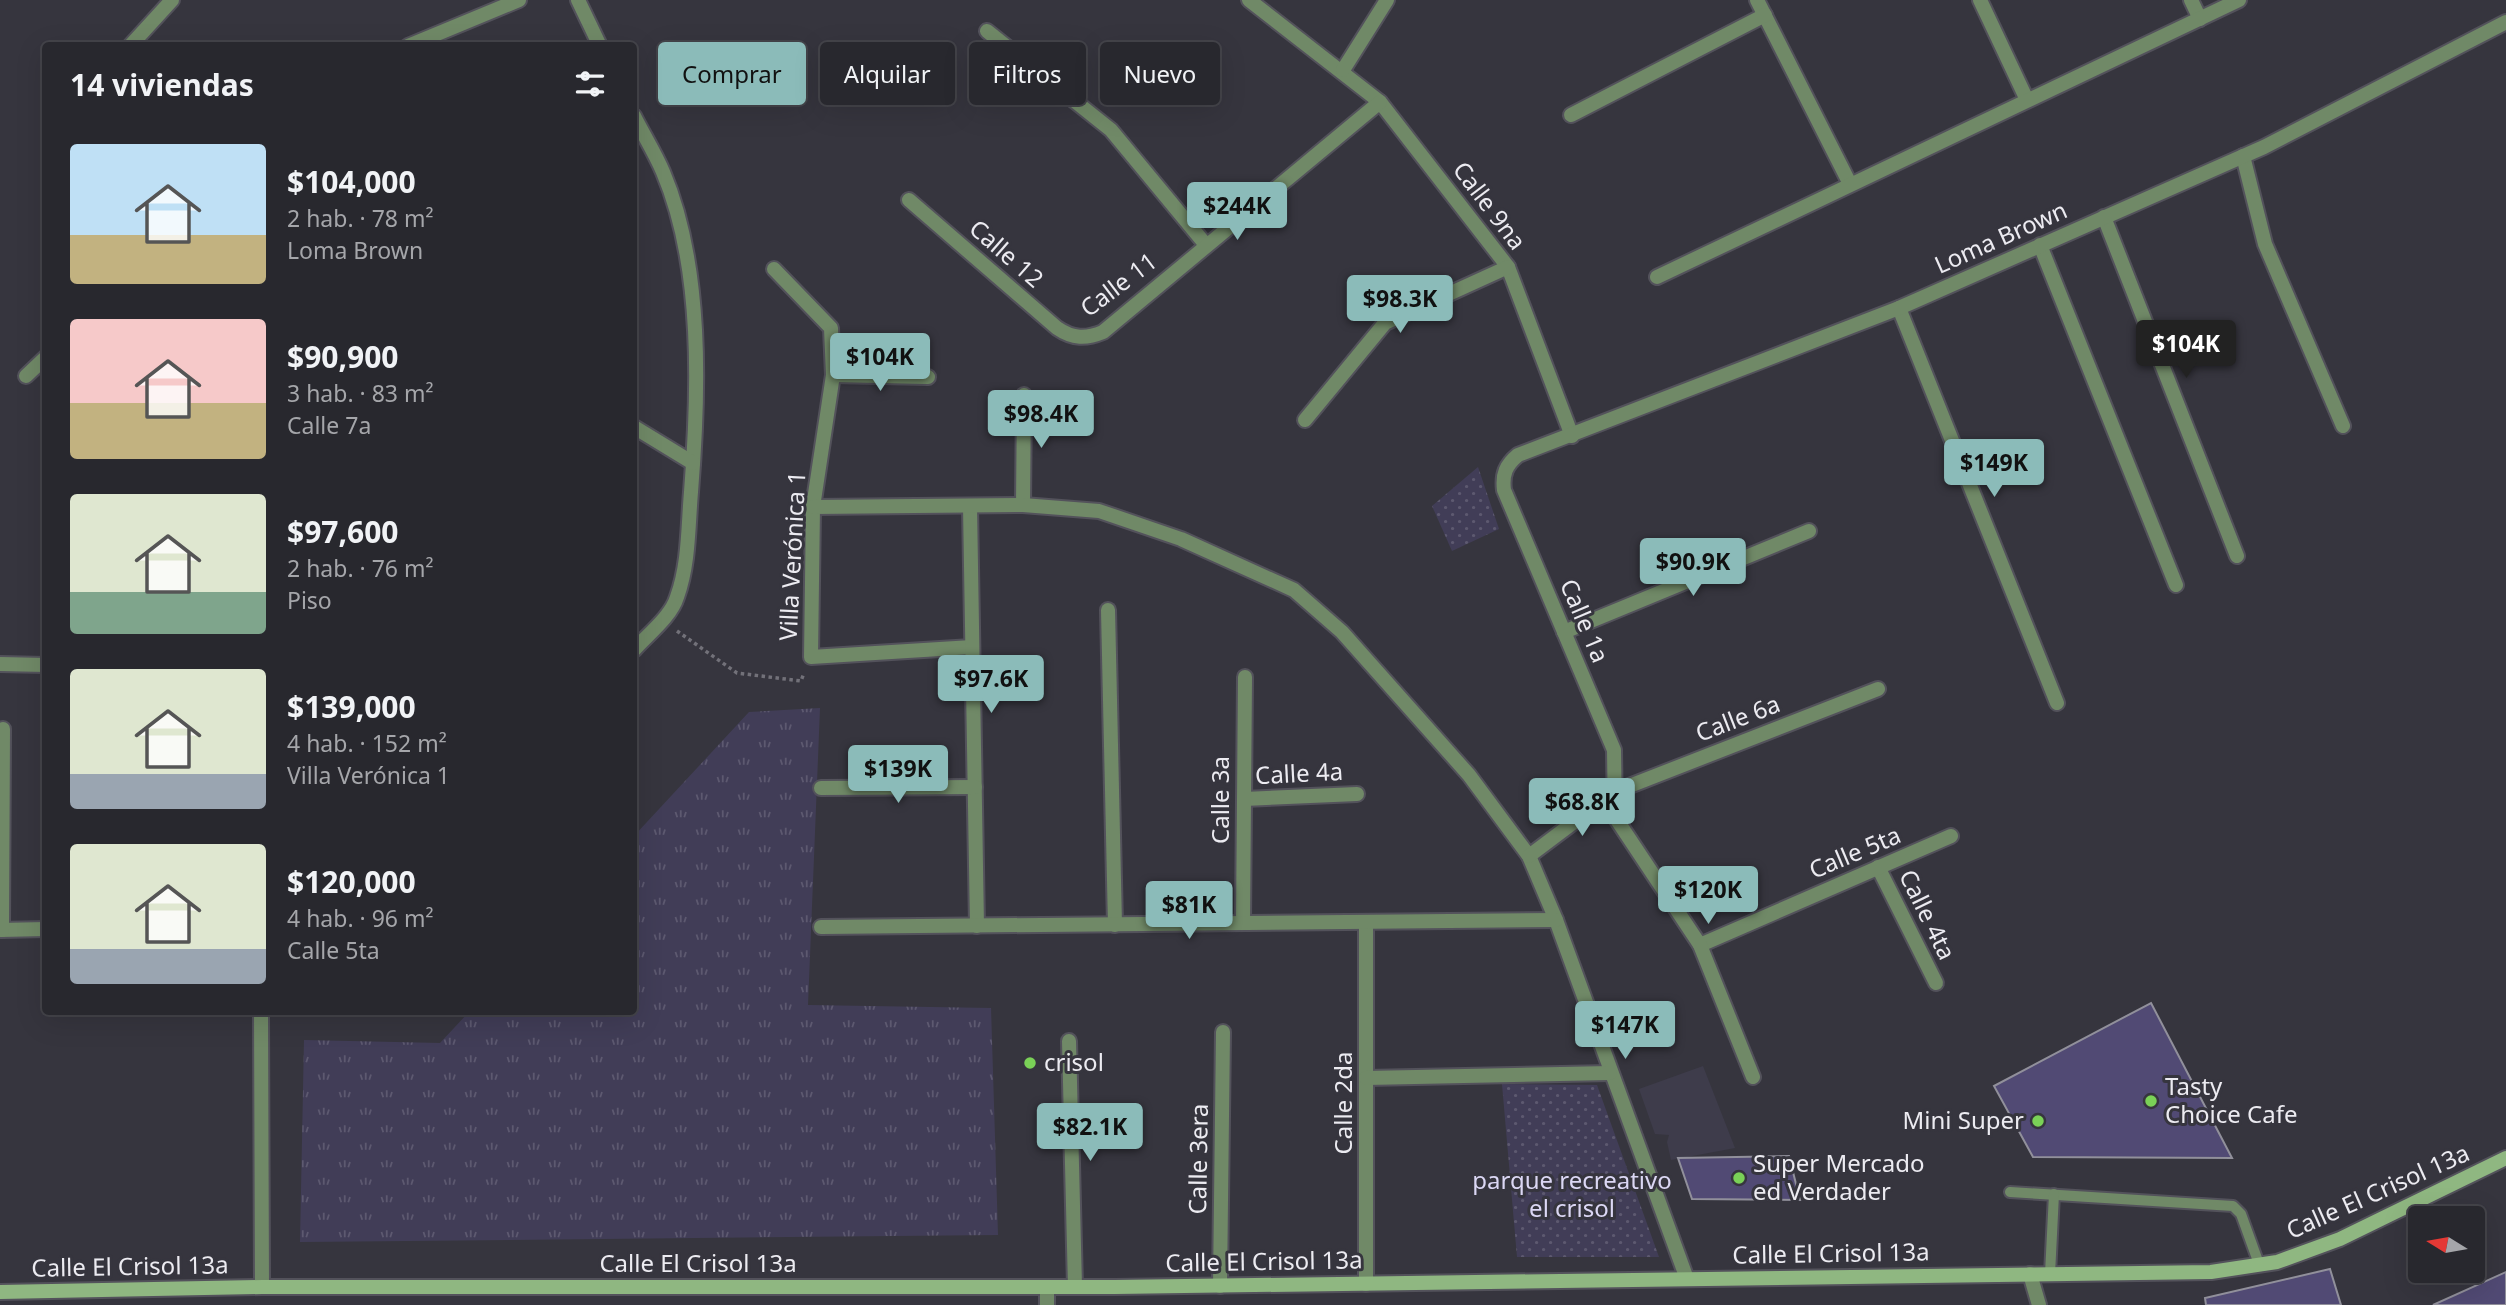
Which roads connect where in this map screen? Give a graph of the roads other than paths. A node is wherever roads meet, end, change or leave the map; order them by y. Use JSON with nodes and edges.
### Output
{"nodes":[{"id":1,"x":172,"y":0,"type":"edge"},
{"id":2,"x":519,"y":0,"type":"edge"},
{"id":3,"x":578,"y":0,"type":"edge"},
{"id":4,"x":1249,"y":0,"type":"edge"},
{"id":5,"x":1387,"y":0,"type":"edge"},
{"id":6,"x":1757,"y":0,"type":"edge"},
{"id":7,"x":1980,"y":0,"type":"edge"},
{"id":8,"x":2191,"y":0,"type":"edge"},
{"id":9,"x":2239,"y":0,"type":"edge"},
{"id":10,"x":1765,"y":15,"type":"junction"},
{"id":11,"x":2200,"y":19,"type":"junction"},
{"id":12,"x":2506,"y":23,"type":"edge"},
{"id":13,"x":987,"y":30,"type":"dead end"},
{"id":14,"x":134,"y":42,"type":"edge"},
{"id":15,"x":418,"y":42,"type":"edge"},
{"id":16,"x":598,"y":42,"type":"edge"},
{"id":17,"x":1343,"y":70,"type":"junction"},
{"id":18,"x":2027,"y":100,"type":"junction"},
{"id":19,"x":1380,"y":102,"type":"junction"},
{"id":20,"x":1570,"y":115,"type":"dead end"},
{"id":21,"x":637,"y":122,"type":"edge"},
{"id":22,"x":2243,"y":156,"type":"junction"},
{"id":23,"x":1850,"y":184,"type":"junction"},
{"id":24,"x":909,"y":200,"type":"dead end"},
{"id":25,"x":2104,"y":217,"type":"junction"},
{"id":26,"x":1206,"y":245,"type":"junction"},
{"id":27,"x":2040,"y":245,"type":"junction"},
{"id":28,"x":1508,"y":267,"type":"junction"},
{"id":29,"x":774,"y":268,"type":"dead end"},
{"id":30,"x":1657,"y":277,"type":"dead end"},
{"id":31,"x":1899,"y":308,"type":"junction"},
{"id":32,"x":1077,"y":338,"type":"joint"},
{"id":33,"x":42,"y":361,"type":"edge"},
{"id":34,"x":833,"y":375,"type":"junction"},
{"id":35,"x":26,"y":376,"type":"dead end"},
{"id":36,"x":928,"y":377,"type":"dead end"},
{"id":37,"x":1024,"y":395,"type":"dead end"},
{"id":38,"x":1305,"y":420,"type":"dead end"},
{"id":39,"x":2343,"y":426,"type":"dead end"},
{"id":40,"x":637,"y":429,"type":"edge"},
{"id":41,"x":1572,"y":436,"type":"junction"},
{"id":42,"x":693,"y":463,"type":"junction"},
{"id":43,"x":1505,"y":470,"type":"joint"},
{"id":44,"x":1023,"y":505,"type":"junction"},
{"id":45,"x":970,"y":506,"type":"junction"},
{"id":46,"x":813,"y":507,"type":"junction"},
{"id":47,"x":1809,"y":531,"type":"dead end"},
{"id":48,"x":2237,"y":556,"type":"dead end"},
{"id":49,"x":2176,"y":585,"type":"dead end"},
{"id":50,"x":1108,"y":610,"type":"dead end"},
{"id":51,"x":1564,"y":632,"type":"junction"},
{"id":52,"x":637,"y":647,"type":"edge"},
{"id":53,"x":972,"y":647,"type":"junction"},
{"id":54,"x":0,"y":664,"type":"edge"},
{"id":55,"x":42,"y":665,"type":"edge"},
{"id":56,"x":1245,"y":677,"type":"dead end"},
{"id":57,"x":1878,"y":688,"type":"dead end"},
{"id":58,"x":2057,"y":703,"type":"dead end"},
{"id":59,"x":3,"y":729,"type":"dead end"},
{"id":60,"x":975,"y":787,"type":"junction"},
{"id":61,"x":821,"y":789,"type":"dead end"},
{"id":62,"x":1614,"y":792,"type":"junction"},
{"id":63,"x":1357,"y":794,"type":"dead end"},
{"id":64,"x":1244,"y":799,"type":"junction"},
{"id":65,"x":1951,"y":836,"type":"dead end"},
{"id":66,"x":1529,"y":856,"type":"junction"},
{"id":67,"x":1878,"y":867,"type":"junction"},
{"id":68,"x":1556,"y":920,"type":"junction"},
{"id":69,"x":1366,"y":922,"type":"junction"},
{"id":70,"x":1243,"y":923,"type":"junction"},
{"id":71,"x":1115,"y":925,"type":"junction"},
{"id":72,"x":977,"y":926,"type":"junction"},
{"id":73,"x":821,"y":928,"type":"dead end"},
{"id":74,"x":42,"y":929,"type":"edge"},
{"id":75,"x":1,"y":930,"type":"edge"},
{"id":76,"x":1700,"y":945,"type":"junction"},
{"id":77,"x":1936,"y":983,"type":"dead end"},
{"id":78,"x":261,"y":1015,"type":"edge"},
{"id":79,"x":1223,"y":1032,"type":"dead end"},
{"id":80,"x":1069,"y":1041,"type":"dead end"},
{"id":81,"x":1610,"y":1073,"type":"junction"},
{"id":82,"x":1753,"y":1077,"type":"dead end"},
{"id":83,"x":1366,"y":1078,"type":"junction"},
{"id":84,"x":2506,"y":1158,"type":"edge"},
{"id":85,"x":2010,"y":1192,"type":"dead end"},
{"id":86,"x":2054,"y":1194,"type":"junction"},
{"id":87,"x":2259,"y":1265,"type":"junction"},
{"id":88,"x":2030,"y":1274,"type":"junction"},
{"id":89,"x":2050,"y":1274,"type":"junction"},
{"id":90,"x":1687,"y":1279,"type":"junction"},
{"id":91,"x":1366,"y":1284,"type":"junction"},
{"id":92,"x":1220,"y":1286,"type":"junction"},
{"id":93,"x":262,"y":1287,"type":"junction"},
{"id":94,"x":1047,"y":1287,"type":"junction"},
{"id":95,"x":1074,"y":1287,"type":"junction"},
{"id":96,"x":0,"y":1292,"type":"edge"},
{"id":97,"x":1047,"y":1305,"type":"edge"},
{"id":98,"x":2039,"y":1305,"type":"edge"}],
"edges":[{"from":1,"to":14,"type":"street"},
{"from":2,"to":15,"type":"street"},
{"from":3,"to":16,"type":"street"},
{"from":4,"to":17,"type":"street","name":"Calle 9na"},
{"from":5,"to":17,"type":"street"},
{"from":6,"to":10,"type":"street"},
{"from":7,"to":18,"type":"street"},
{"from":8,"to":11,"type":"street"},
{"from":9,"to":11,"type":"street"},
{"from":10,"to":20,"type":"street"},
{"from":10,"to":23,"type":"street"},
{"from":11,"to":18,"type":"street"},
{"from":12,"to":22,"type":"street","name":"Loma Brown"},
{"from":13,"to":26,"type":"street"},
{"from":17,"to":19,"type":"street","name":"Calle 9na"},
{"from":18,"to":23,"type":"street"},
{"from":19,"to":26,"type":"street","name":"Calle 11"},
{"from":19,"to":28,"type":"street","name":"Calle 9na"},
{"from":21,"to":42,"type":"street"},
{"from":22,"to":25,"type":"street","name":"Loma Brown"},
{"from":22,"to":39,"type":"street"},
{"from":23,"to":30,"type":"street"},
{"from":24,"to":32,"type":"street","name":"Calle 12"},
{"from":25,"to":27,"type":"street","name":"Loma Brown"},
{"from":25,"to":48,"type":"street"},
{"from":26,"to":32,"type":"street","name":"Calle 11"},
{"from":27,"to":31,"type":"street","name":"Loma Brown"},
{"from":27,"to":49,"type":"street"},
{"from":28,"to":38,"type":"street"},
{"from":28,"to":41,"type":"street","name":"Calle 9na"},
{"from":29,"to":34,"type":"street","name":"Villa Verónica 1"},
{"from":31,"to":41,"type":"street","name":"Loma Brown"},
{"from":31,"to":58,"type":"street"},
{"from":33,"to":35,"type":"street"},
{"from":34,"to":36,"type":"street"},
{"from":34,"to":46,"type":"street","name":"Villa Verónica 1"},
{"from":37,"to":44,"type":"street"},
{"from":40,"to":42,"type":"street"},
{"from":41,"to":43,"type":"street","name":"Loma Brown"},
{"from":42,"to":52,"type":"street"},
{"from":43,"to":51,"type":"street","name":"Calle 1a"},
{"from":44,"to":45,"type":"street"},
{"from":44,"to":66,"type":"street"},
{"from":45,"to":46,"type":"street"},
{"from":45,"to":53,"type":"street"},
{"from":46,"to":53,"type":"street","name":"Villa Verónica 1"},
{"from":47,"to":51,"type":"street"},
{"from":50,"to":71,"type":"street"},
{"from":51,"to":62,"type":"street","name":"Calle 1a"},
{"from":53,"to":60,"type":"street"},
{"from":54,"to":55,"type":"street"},
{"from":56,"to":64,"type":"street","name":"Calle 3a"},
{"from":57,"to":62,"type":"street","name":"Calle 6a"},
{"from":59,"to":75,"type":"street"},
{"from":60,"to":61,"type":"street"},
{"from":60,"to":72,"type":"street"},
{"from":62,"to":66,"type":"street","name":"Calle 6a"},
{"from":62,"to":76,"type":"street","name":"Calle 1a"},
{"from":63,"to":64,"type":"street","name":"Calle 4a"},
{"from":64,"to":70,"type":"street","name":"Calle 3a"},
{"from":65,"to":67,"type":"street","name":"Calle 5ta"},
{"from":66,"to":68,"type":"street"},
{"from":67,"to":76,"type":"street","name":"Calle 5ta"},
{"from":67,"to":77,"type":"street","name":"Calle 4ta"},
{"from":68,"to":69,"type":"street"},
{"from":68,"to":81,"type":"street"},
{"from":69,"to":70,"type":"street"},
{"from":69,"to":83,"type":"street","name":"Calle 2da"},
{"from":70,"to":71,"type":"street"},
{"from":71,"to":72,"type":"street"},
{"from":72,"to":73,"type":"street"},
{"from":74,"to":75,"type":"street"},
{"from":76,"to":82,"type":"street","name":"Calle 1a"},
{"from":78,"to":93,"type":"street"},
{"from":79,"to":92,"type":"street","name":"Calle 3era"},
{"from":80,"to":95,"type":"street"},
{"from":81,"to":83,"type":"street"},
{"from":81,"to":90,"type":"street"},
{"from":83,"to":91,"type":"street","name":"Calle 2da"},
{"from":84,"to":87,"type":"street","name":"Calle El Crisol 13a"},
{"from":85,"to":86,"type":"lane"},
{"from":86,"to":87,"type":"lane"},
{"from":86,"to":89,"type":"lane"},
{"from":87,"to":89,"type":"street","name":"Calle El Crisol 13a"},
{"from":88,"to":89,"type":"street","name":"Calle El Crisol 13a"},
{"from":88,"to":90,"type":"street","name":"Calle El Crisol 13a"},
{"from":88,"to":98,"type":"street"},
{"from":90,"to":91,"type":"street","name":"Calle El Crisol 13a"},
{"from":91,"to":92,"type":"street","name":"Calle El Crisol 13a"},
{"from":92,"to":95,"type":"street","name":"Calle El Crisol 13a"},
{"from":93,"to":94,"type":"street","name":"Calle El Crisol 13a"},
{"from":93,"to":96,"type":"street","name":"Calle El Crisol 13a"},
{"from":94,"to":95,"type":"street","name":"Calle El Crisol 13a"},
{"from":94,"to":97,"type":"street"}]}
